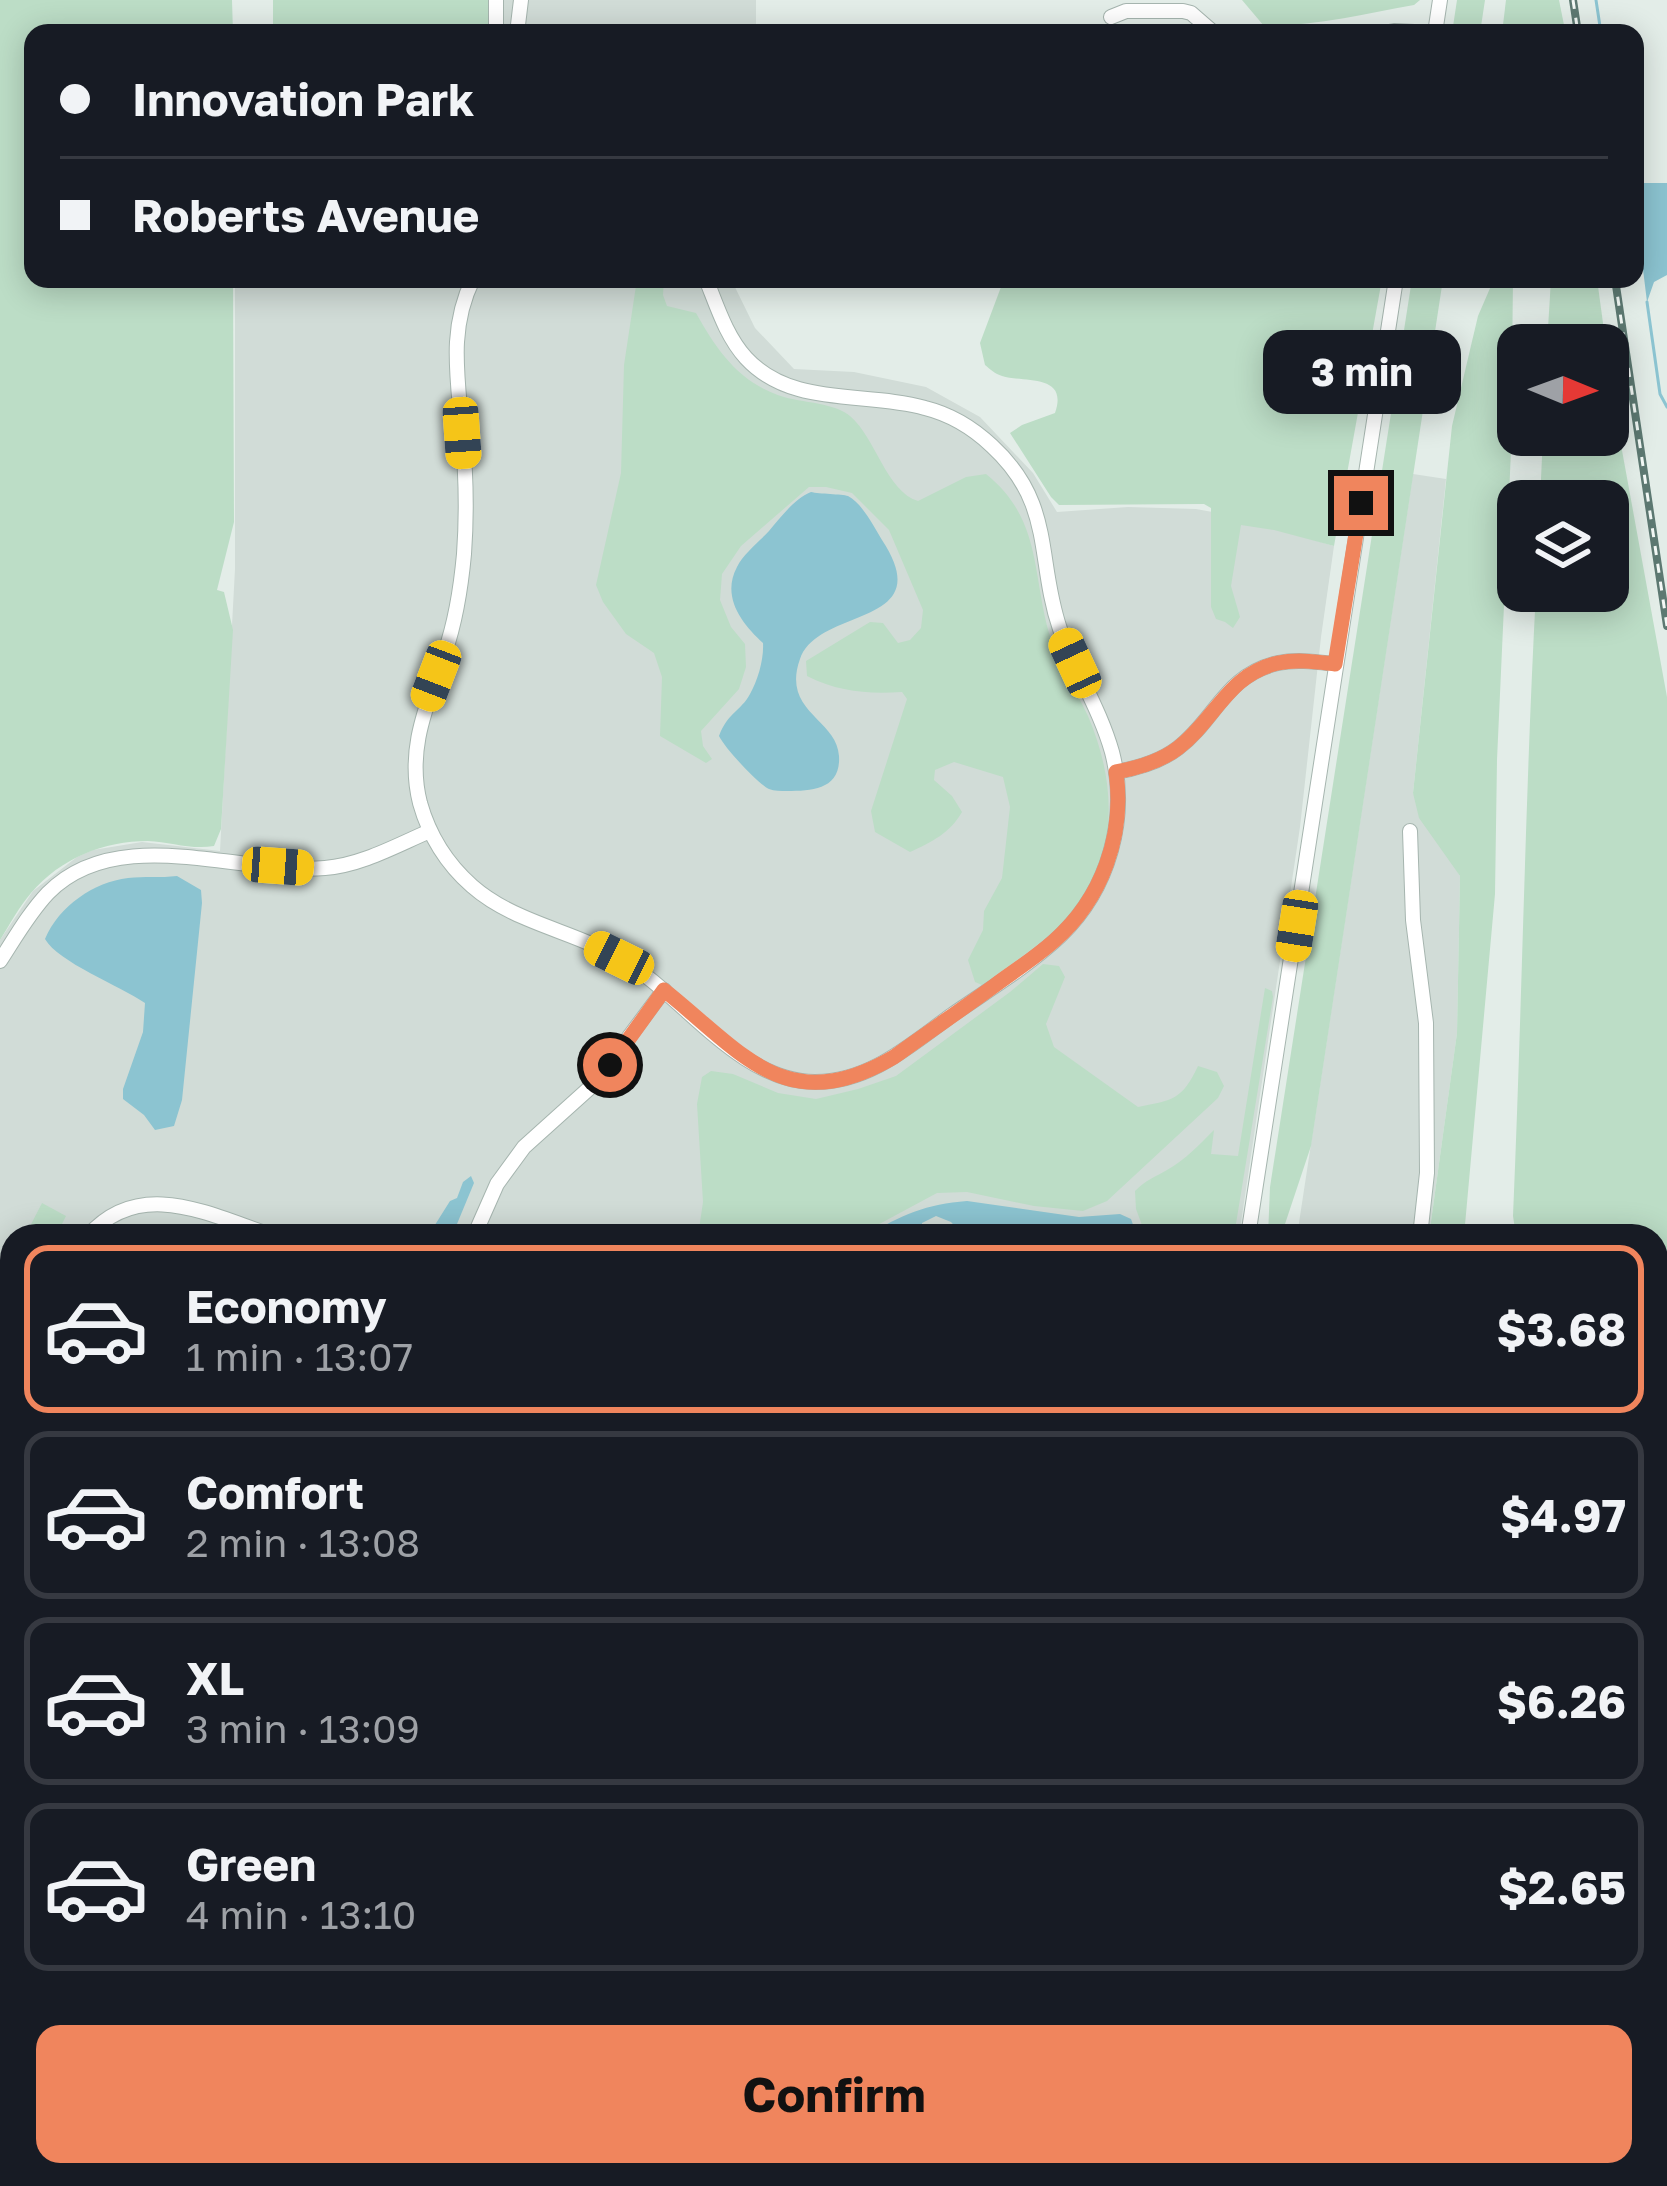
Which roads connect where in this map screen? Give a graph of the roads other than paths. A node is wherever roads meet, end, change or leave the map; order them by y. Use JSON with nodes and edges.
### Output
{"nodes":[{"id":1,"x":1111,"y":17,"type":"dead end"},
{"id":2,"x":1204,"y":24,"type":"edge"},
{"id":3,"x":469,"y":288,"type":"edge"},
{"id":4,"x":710,"y":288,"type":"edge"},
{"id":5,"x":1395,"y":288,"type":"edge"},
{"id":6,"x":1335,"y":664,"type":"junction"},
{"id":7,"x":1116,"y":772,"type":"junction"},
{"id":8,"x":430,"y":831,"type":"junction"},
{"id":9,"x":1410,"y":831,"type":"dead end"},
{"id":10,"x":0,"y":962,"type":"edge"},
{"id":11,"x":664,"y":990,"type":"junction"},
{"id":12,"x":99,"y":1224,"type":"edge"},
{"id":13,"x":236,"y":1224,"type":"edge"},
{"id":14,"x":479,"y":1224,"type":"edge"},
{"id":15,"x":1250,"y":1224,"type":"edge"},
{"id":16,"x":1421,"y":1224,"type":"edge"}],
"edges":[{"from":1,"to":2,"type":"street"},
{"from":3,"to":8,"type":"street"},
{"from":4,"to":7,"type":"street"},
{"from":5,"to":6,"type":"street"},
{"from":6,"to":7,"type":"street"},
{"from":6,"to":15,"type":"street"},
{"from":7,"to":11,"type":"street"},
{"from":8,"to":10,"type":"street"},
{"from":8,"to":11,"type":"street"},
{"from":9,"to":16,"type":"street"},
{"from":11,"to":14,"type":"street"},
{"from":12,"to":13,"type":"street"}]}
